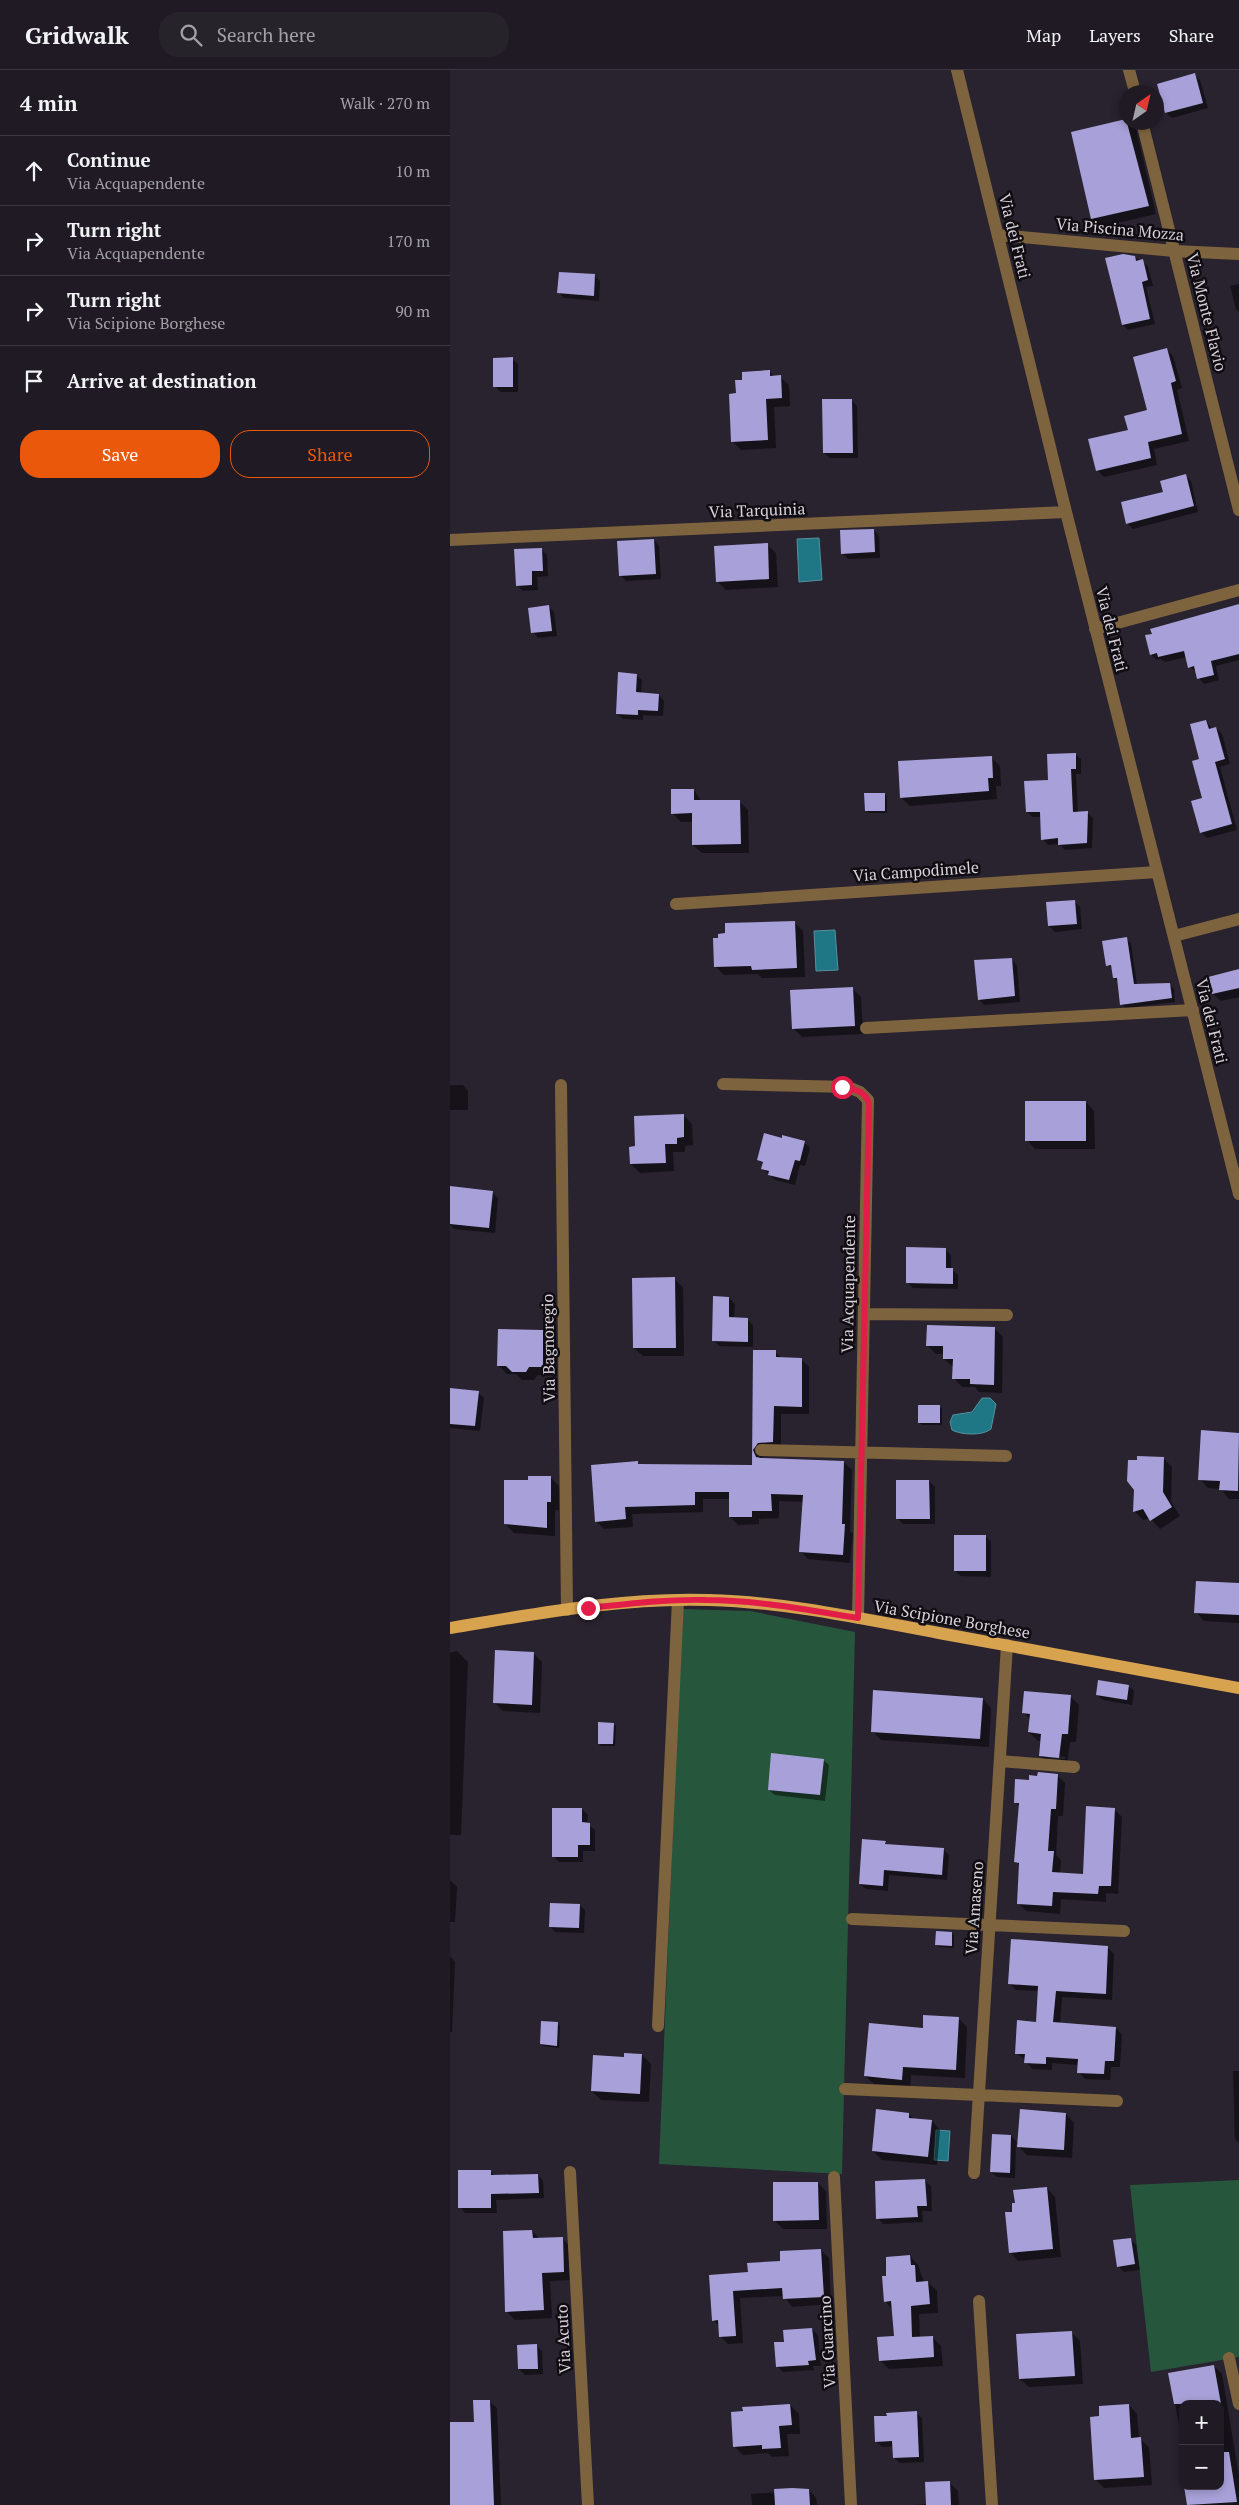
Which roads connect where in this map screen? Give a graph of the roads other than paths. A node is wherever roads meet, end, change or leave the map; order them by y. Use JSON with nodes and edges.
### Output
{"nodes":[{"id":1,"x":957,"y":70,"type":"edge"},
{"id":2,"x":1129,"y":70,"type":"edge"},
{"id":3,"x":1133,"y":85,"type":"edge"},
{"id":4,"x":1144,"y":130,"type":"edge"},
{"id":5,"x":998,"y":236,"type":"junction"},
{"id":6,"x":1174,"y":251,"type":"junction"},
{"id":7,"x":1239,"y":254,"type":"edge"},
{"id":8,"x":1239,"y":510,"type":"edge"},
{"id":9,"x":1066,"y":512,"type":"junction"},
{"id":10,"x":450,"y":540,"type":"edge"},
{"id":11,"x":1239,"y":590,"type":"edge"},
{"id":12,"x":1095,"y":629,"type":"junction"},
{"id":13,"x":1157,"y":872,"type":"junction"},
{"id":14,"x":676,"y":904,"type":"dead end"},
{"id":15,"x":1239,"y":919,"type":"edge"},
{"id":16,"x":1174,"y":936,"type":"junction"},
{"id":17,"x":1193,"y":1010,"type":"junction"},
{"id":18,"x":866,"y":1028,"type":"dead end"},
{"id":19,"x":723,"y":1084,"type":"dead end"},
{"id":20,"x":561,"y":1085,"type":"dead end"},
{"id":21,"x":1239,"y":1194,"type":"edge"},
{"id":22,"x":864,"y":1314,"type":"junction"},
{"id":23,"x":1007,"y":1315,"type":"dead end"},
{"id":24,"x":760,"y":1450,"type":"dead end"},
{"id":25,"x":861,"y":1453,"type":"junction"},
{"id":26,"x":1006,"y":1456,"type":"dead end"},
{"id":27,"x":678,"y":1600,"type":"junction"},
{"id":28,"x":567,"y":1610,"type":"junction"},
{"id":29,"x":858,"y":1618,"type":"junction"},
{"id":30,"x":450,"y":1628,"type":"edge"},
{"id":31,"x":1007,"y":1645,"type":"junction"},
{"id":32,"x":1239,"y":1688,"type":"edge"},
{"id":33,"x":1000,"y":1761,"type":"junction"},
{"id":34,"x":1074,"y":1767,"type":"dead end"},
{"id":35,"x":852,"y":1919,"type":"dead end"},
{"id":36,"x":990,"y":1925,"type":"junction"},
{"id":37,"x":1124,"y":1932,"type":"dead end"},
{"id":38,"x":658,"y":2026,"type":"dead end"},
{"id":39,"x":845,"y":2089,"type":"dead end"},
{"id":40,"x":979,"y":2094,"type":"junction"},
{"id":41,"x":1117,"y":2101,"type":"dead end"},
{"id":42,"x":570,"y":2172,"type":"dead end"},
{"id":43,"x":974,"y":2173,"type":"dead end"},
{"id":44,"x":834,"y":2176,"type":"dead end"},
{"id":45,"x":979,"y":2301,"type":"dead end"},
{"id":46,"x":1229,"y":2358,"type":"dead end"},
{"id":47,"x":1239,"y":2404,"type":"edge"},
{"id":48,"x":588,"y":2505,"type":"edge"},
{"id":49,"x":851,"y":2505,"type":"edge"},
{"id":50,"x":992,"y":2505,"type":"edge"}],
"edges":[{"from":1,"to":5,"type":"street","name":"Via dei Frati"},
{"from":2,"to":3,"type":"street"},
{"from":4,"to":6,"type":"street","name":"Via Monte Flavio"},
{"from":5,"to":6,"type":"street","name":"Via Piscina Mozza"},
{"from":5,"to":9,"type":"street","name":"Via dei Frati"},
{"from":6,"to":7,"type":"street","name":"Via Piscina Mozza"},
{"from":6,"to":8,"type":"street","name":"Via Monte Flavio"},
{"from":9,"to":10,"type":"street","name":"Via Tarquinia"},
{"from":9,"to":12,"type":"street","name":"Via dei Frati"},
{"from":11,"to":12,"type":"street"},
{"from":12,"to":13,"type":"street","name":"Via dei Frati"},
{"from":13,"to":14,"type":"street","name":"Via Campodimele"},
{"from":13,"to":16,"type":"street","name":"Via dei Frati"},
{"from":15,"to":16,"type":"street"},
{"from":16,"to":17,"type":"street","name":"Via dei Frati"},
{"from":17,"to":18,"type":"street"},
{"from":17,"to":21,"type":"street","name":"Via dei Frati"},
{"from":19,"to":22,"type":"street","name":"Via Acquapendente"},
{"from":20,"to":28,"type":"street","name":"Via Bagnoregio"},
{"from":22,"to":23,"type":"street"},
{"from":22,"to":25,"type":"street","name":"Via Acquapendente"},
{"from":24,"to":25,"type":"street"},
{"from":25,"to":26,"type":"street"},
{"from":25,"to":29,"type":"street","name":"Via Acquapendente"},
{"from":27,"to":28,"type":"main road","name":"Via Scipione Borghese"},
{"from":27,"to":29,"type":"main road","name":"Via Scipione Borghese"},
{"from":27,"to":38,"type":"street"},
{"from":28,"to":30,"type":"main road","name":"Via Scipione Borghese"},
{"from":29,"to":31,"type":"main road","name":"Via Scipione Borghese"},
{"from":31,"to":32,"type":"main road","name":"Via Scipione Borghese"},
{"from":31,"to":33,"type":"street","name":"Via Amaseno"},
{"from":33,"to":34,"type":"street"},
{"from":33,"to":36,"type":"street","name":"Via Amaseno"},
{"from":35,"to":36,"type":"street"},
{"from":36,"to":37,"type":"street"},
{"from":36,"to":40,"type":"street","name":"Via Amaseno"},
{"from":39,"to":40,"type":"street"},
{"from":40,"to":41,"type":"street"},
{"from":40,"to":43,"type":"street","name":"Via Amaseno"},
{"from":42,"to":48,"type":"street","name":"Via Acuto"},
{"from":44,"to":49,"type":"street","name":"Via Guarcino"},
{"from":45,"to":50,"type":"street"},
{"from":46,"to":47,"type":"street"}]}
